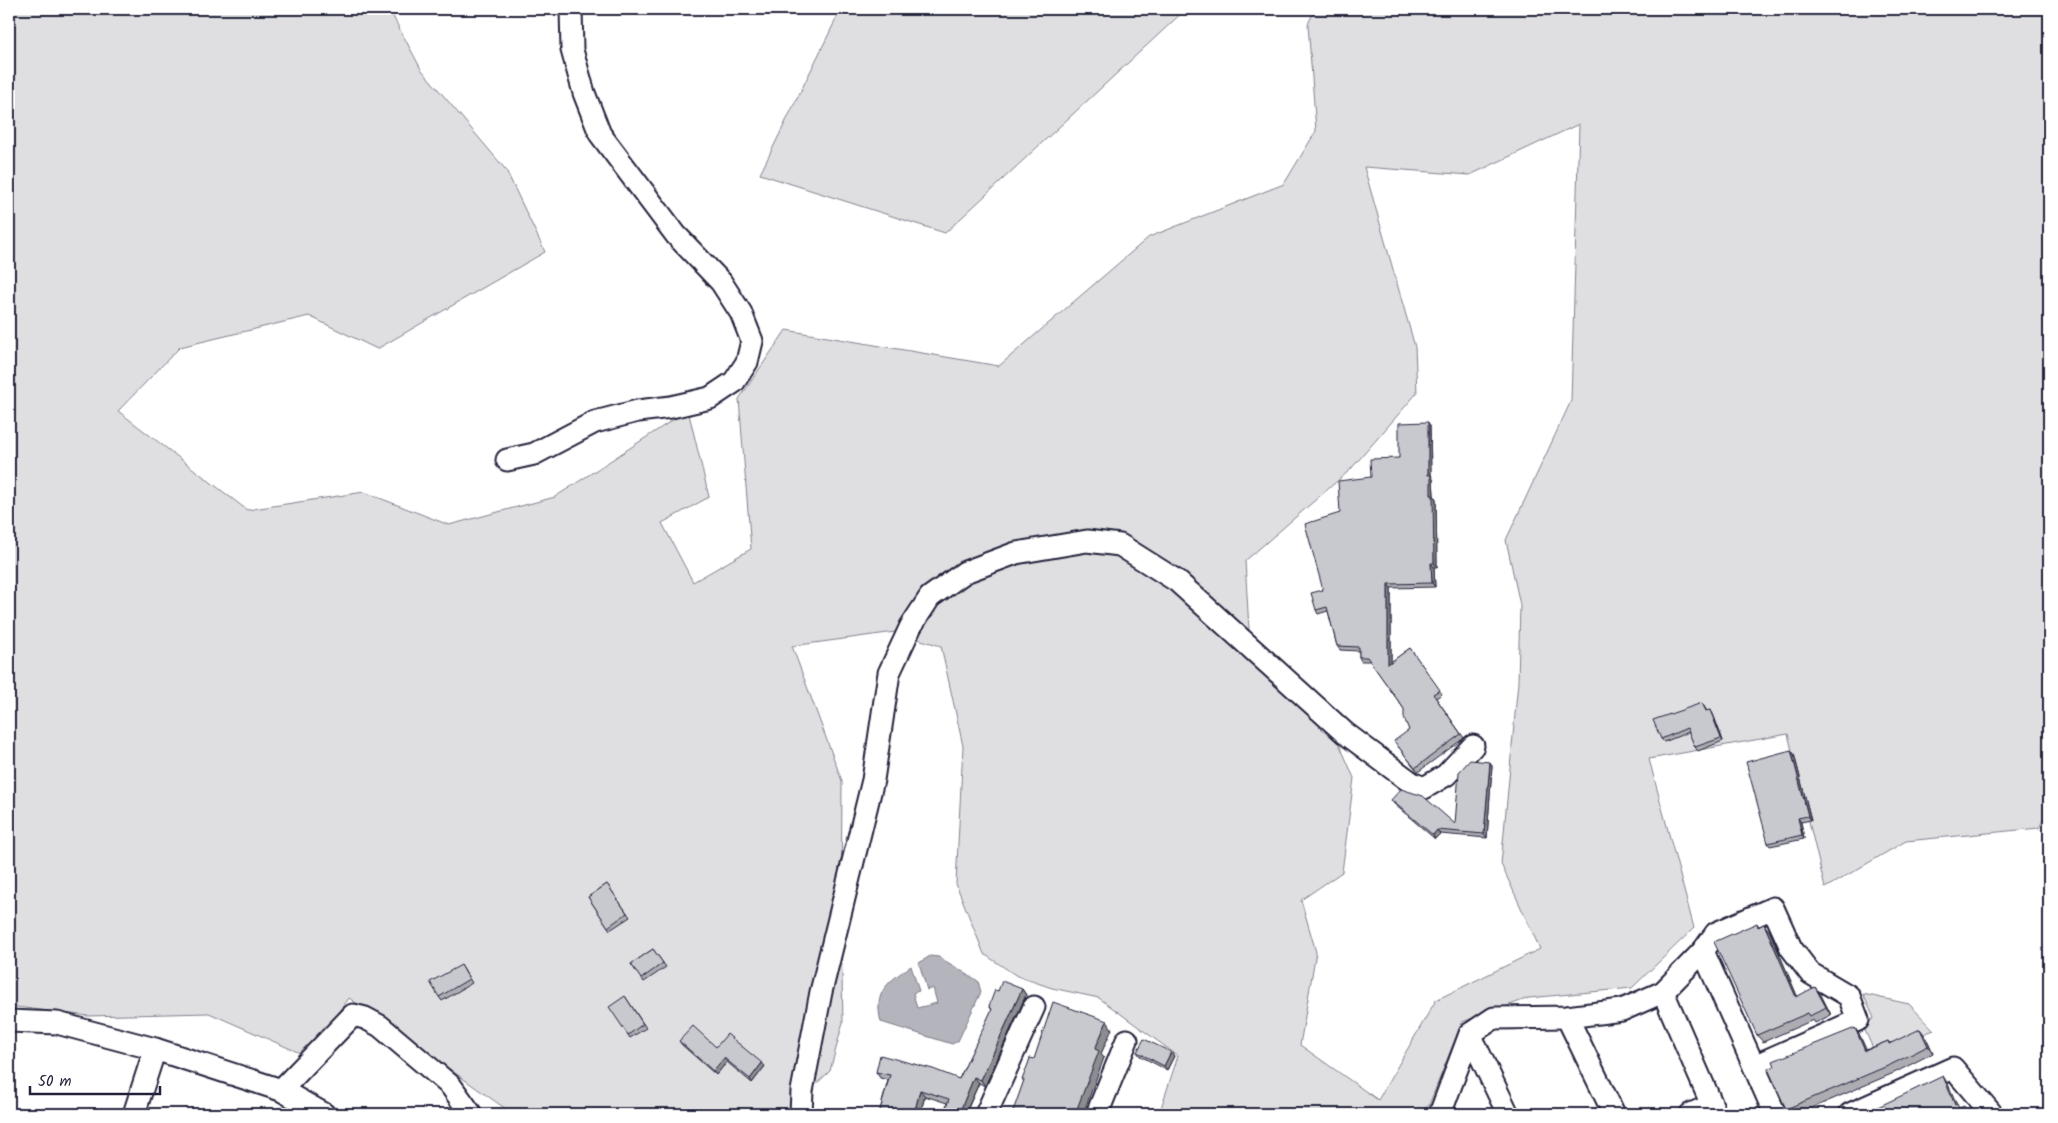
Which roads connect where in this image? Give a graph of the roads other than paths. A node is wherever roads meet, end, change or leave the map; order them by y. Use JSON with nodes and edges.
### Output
{"nodes":[{"id":1,"x":571,"y":9,"type":"edge"},
{"id":2,"x":507,"y":460,"type":"dead end"},
{"id":3,"x":1474,"y":746,"type":"dead end"},
{"id":4,"x":1703,"y":951,"type":"junction"},
{"id":5,"x":1663,"y":992,"type":"junction"},
{"id":6,"x":1034,"y":1007,"type":"dead end"},
{"id":7,"x":1567,"y":1017,"type":"junction"},
{"id":8,"x":9,"y":1021,"type":"edge"},
{"id":9,"x":1470,"y":1034,"type":"junction"},
{"id":10,"x":1127,"y":1040,"type":"dead end"},
{"id":11,"x":155,"y":1049,"type":"junction"},
{"id":12,"x":1754,"y":1066,"type":"junction"},
{"id":13,"x":281,"y":1090,"type":"junction"},
{"id":14,"x":1882,"y":1108,"type":"edge"},
{"id":15,"x":134,"y":1114,"type":"edge"},
{"id":16,"x":324,"y":1114,"type":"edge"},
{"id":17,"x":471,"y":1114,"type":"edge"},
{"id":18,"x":801,"y":1114,"type":"edge"},
{"id":19,"x":986,"y":1114,"type":"edge"},
{"id":20,"x":1097,"y":1114,"type":"edge"},
{"id":21,"x":1440,"y":1114,"type":"edge"},
{"id":22,"x":1508,"y":1114,"type":"edge"},
{"id":23,"x":1614,"y":1114,"type":"edge"},
{"id":24,"x":1691,"y":1114,"type":"edge"},
{"id":25,"x":1775,"y":1114,"type":"edge"},
{"id":26,"x":1850,"y":1114,"type":"edge"},
{"id":27,"x":1992,"y":1114,"type":"edge"}],
"edges":[{"from":1,"to":2,"type":"street"},
{"from":3,"to":18,"type":"street"},
{"from":4,"to":5,"type":"street"},
{"from":4,"to":12,"type":"street"},
{"from":4,"to":12,"type":"street"},
{"from":5,"to":7,"type":"street"},
{"from":5,"to":24,"type":"street"},
{"from":6,"to":19,"type":"street"},
{"from":7,"to":9,"type":"street"},
{"from":7,"to":23,"type":"street"},
{"from":8,"to":11,"type":"street"},
{"from":9,"to":21,"type":"street"},
{"from":9,"to":22,"type":"street"},
{"from":10,"to":20,"type":"street"},
{"from":11,"to":13,"type":"street"},
{"from":11,"to":15,"type":"street"},
{"from":12,"to":25,"type":"street"},
{"from":13,"to":16,"type":"street"},
{"from":13,"to":17,"type":"street"},
{"from":14,"to":26,"type":"street"},
{"from":14,"to":27,"type":"street"}]}
